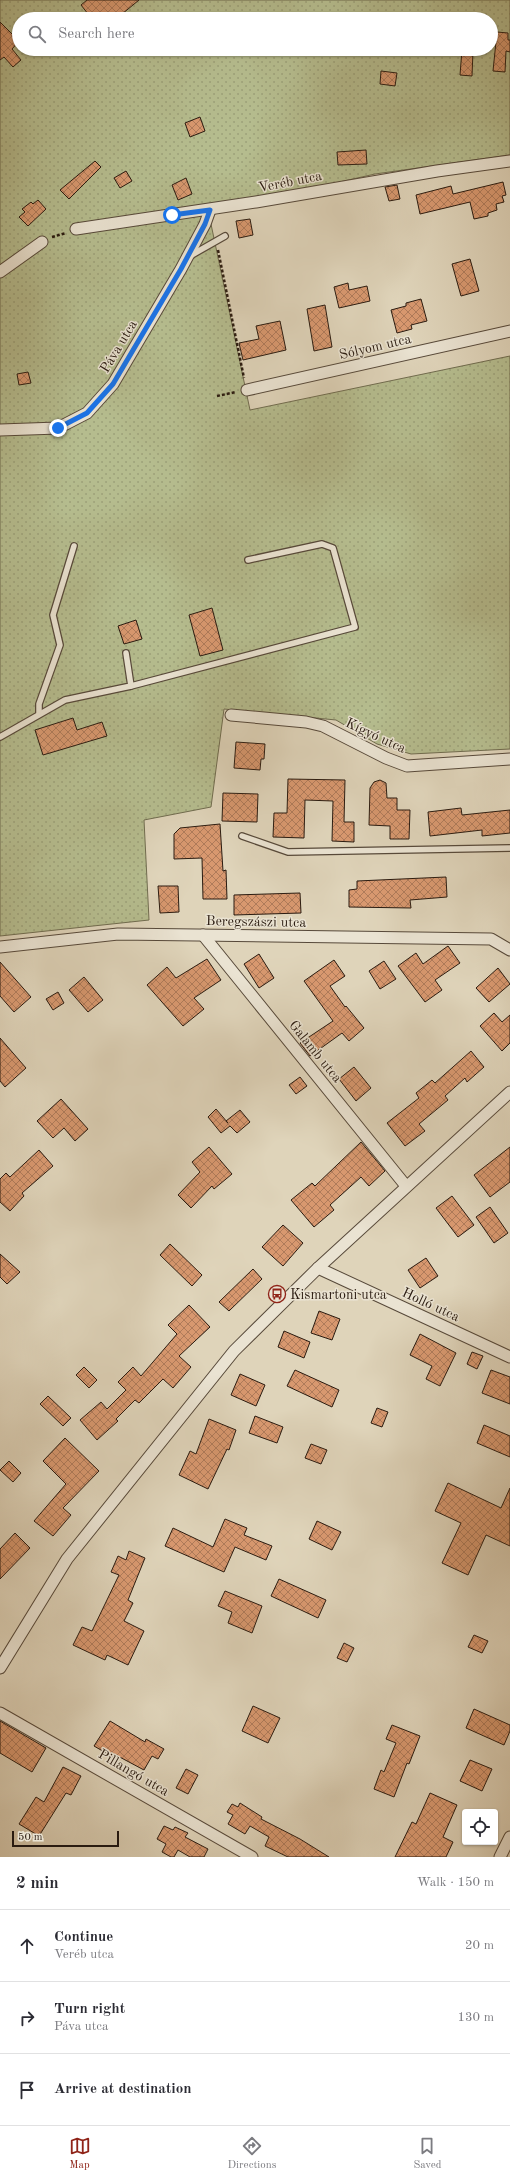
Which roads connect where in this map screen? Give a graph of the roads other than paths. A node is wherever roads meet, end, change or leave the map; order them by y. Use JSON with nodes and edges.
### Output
{"nodes":[{"id":1,"x":510,"y":161,"type":"edge"},
{"id":2,"x":210,"y":210,"type":"junction"},
{"id":3,"x":76,"y":229,"type":"road end"},
{"id":4,"x":225,"y":236,"type":"dead end"},
{"id":5,"x":42,"y":242,"type":"road end"},
{"id":6,"x":188,"y":257,"type":"junction"},
{"id":7,"x":0,"y":272,"type":"edge"},
{"id":8,"x":510,"y":331,"type":"edge"},
{"id":9,"x":247,"y":390,"type":"road end"},
{"id":10,"x":0,"y":430,"type":"edge"},
{"id":11,"x":74,"y":546,"type":"dead end"},
{"id":12,"x":248,"y":560,"type":"dead end"},
{"id":13,"x":126,"y":653,"type":"dead end"},
{"id":14,"x":131,"y":686,"type":"junction"},
{"id":15,"x":39,"y":713,"type":"junction"},
{"id":16,"x":232,"y":715,"type":"dead end"},
{"id":17,"x":0,"y":737,"type":"edge"},
{"id":18,"x":510,"y":759,"type":"edge"},
{"id":19,"x":242,"y":836,"type":"dead end"},
{"id":20,"x":510,"y":848,"type":"edge"},
{"id":21,"x":203,"y":935,"type":"junction"},
{"id":22,"x":0,"y":947,"type":"edge"},
{"id":23,"x":510,"y":950,"type":"edge"},
{"id":24,"x":510,"y":1092,"type":"edge"},
{"id":25,"x":406,"y":1186,"type":"junction"},
{"id":26,"x":318,"y":1268,"type":"junction"},
{"id":27,"x":510,"y":1357,"type":"edge"},
{"id":28,"x":0,"y":1668,"type":"edge"},
{"id":29,"x":0,"y":1713,"type":"edge"},
{"id":30,"x":510,"y":1837,"type":"edge"},
{"id":31,"x":252,"y":1857,"type":"edge"},
{"id":32,"x":500,"y":1857,"type":"edge"}],
"edges":[{"from":1,"to":2,"type":"street","name":"Veréb utca"},
{"from":2,"to":3,"type":"street","name":"Veréb utca"},
{"from":2,"to":6,"type":"street","name":"Páva utca"},
{"from":4,"to":6,"type":"lane"},
{"from":5,"to":7,"type":"street"},
{"from":6,"to":10,"type":"street","name":"Páva utca"},
{"from":8,"to":9,"type":"street","name":"Sólyom utca"},
{"from":11,"to":15,"type":"lane"},
{"from":12,"to":14,"type":"lane"},
{"from":13,"to":14,"type":"lane"},
{"from":14,"to":15,"type":"lane"},
{"from":15,"to":17,"type":"lane"},
{"from":16,"to":18,"type":"street","name":"Kígyó utca"},
{"from":19,"to":20,"type":"lane"},
{"from":21,"to":22,"type":"street","name":"Beregszászi utca"},
{"from":21,"to":23,"type":"street","name":"Beregszászi utca"},
{"from":21,"to":25,"type":"street","name":"Galamb utca"},
{"from":24,"to":25,"type":"street"},
{"from":25,"to":26,"type":"street"},
{"from":26,"to":27,"type":"street","name":"Holló utca"},
{"from":26,"to":28,"type":"street"},
{"from":29,"to":31,"type":"street","name":"Pillangó utca"},
{"from":30,"to":32,"type":"street"}]}
